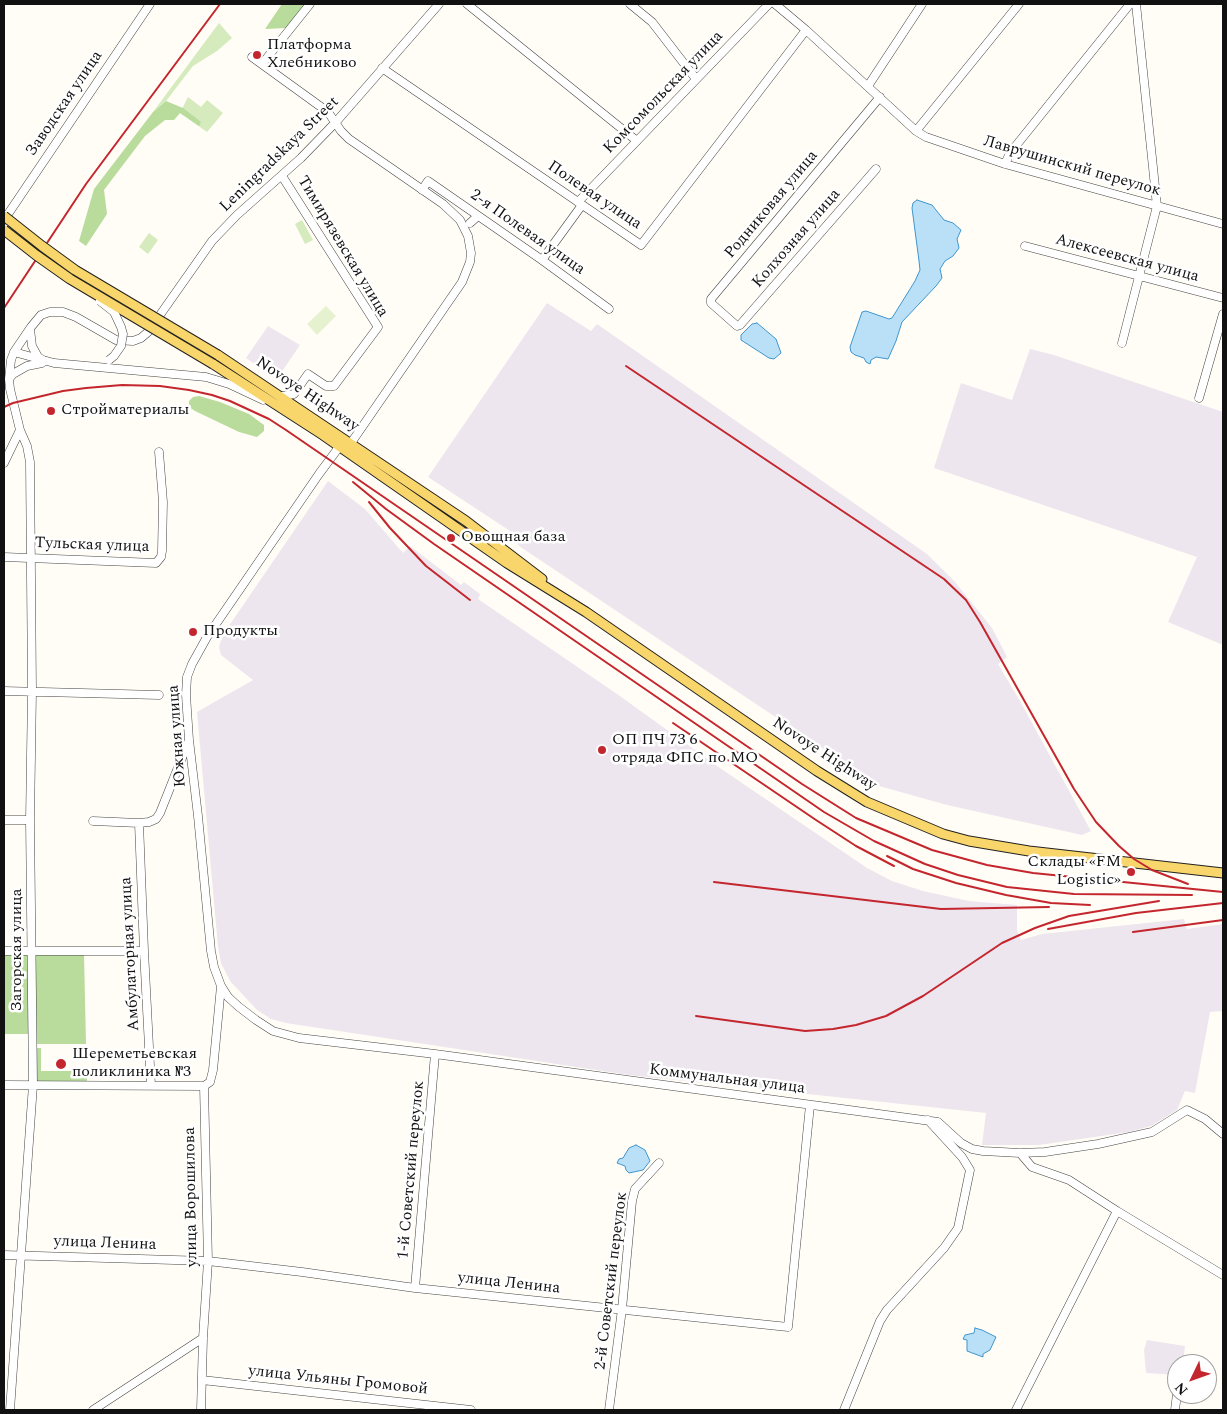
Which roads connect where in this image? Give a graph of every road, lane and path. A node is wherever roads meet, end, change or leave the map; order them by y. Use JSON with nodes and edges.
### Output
{"nodes":[{"id":1,"x":150,"y":4,"type":"edge"},
{"id":2,"x":310,"y":4,"type":"edge"},
{"id":3,"x":439,"y":4,"type":"edge"},
{"id":4,"x":467,"y":4,"type":"edge"},
{"id":5,"x":630,"y":4,"type":"edge"},
{"id":6,"x":769,"y":4,"type":"edge"},
{"id":7,"x":775,"y":4,"type":"edge"},
{"id":8,"x":922,"y":4,"type":"edge"},
{"id":9,"x":1019,"y":4,"type":"edge"},
{"id":10,"x":1130,"y":4,"type":"edge"},
{"id":11,"x":1136,"y":4,"type":"edge"},
{"id":12,"x":806,"y":30,"type":"junction"},
{"id":13,"x":252,"y":57,"type":"dead end"},
{"id":14,"x":262,"y":64,"type":"junction"},
{"id":15,"x":382,"y":68,"type":"junction"},
{"id":16,"x":696,"y":80,"type":"junction"},
{"id":17,"x":868,"y":86,"type":"junction"},
{"id":18,"x":880,"y":97,"type":"junction"},
{"id":19,"x":335,"y":123,"type":"junction"},
{"id":20,"x":916,"y":131,"type":"junction"},
{"id":21,"x":637,"y":141,"type":"junction"},
{"id":22,"x":1005,"y":164,"type":"junction"},
{"id":23,"x":876,"y":169,"type":"dead end"},
{"id":24,"x":282,"y":176,"type":"junction"},
{"id":25,"x":422,"y":190,"type":"junction"},
{"id":26,"x":580,"y":203,"type":"junction"},
{"id":27,"x":1157,"y":206,"type":"junction"},
{"id":28,"x":4,"y":216,"type":"edge"},
{"id":29,"x":478,"y":216,"type":"junction"},
{"id":30,"x":4,"y":220,"type":"edge"},
{"id":31,"x":470,"y":223,"type":"dead end"},
{"id":32,"x":1223,"y":224,"type":"edge"},
{"id":33,"x":4,"y":230,"type":"edge"},
{"id":34,"x":1025,"y":246,"type":"dead end"},
{"id":35,"x":542,"y":260,"type":"junction"},
{"id":36,"x":1140,"y":275,"type":"junction"},
{"id":37,"x":70,"y":279,"type":"junction"},
{"id":38,"x":1223,"y":298,"type":"edge"},
{"id":39,"x":609,"y":309,"type":"dead end"},
{"id":40,"x":1223,"y":314,"type":"edge"},
{"id":41,"x":739,"y":326,"type":"joint"},
{"id":42,"x":31,"y":327,"type":"junction"},
{"id":43,"x":1122,"y":343,"type":"dead end"},
{"id":44,"x":14,"y":352,"type":"junction"},
{"id":45,"x":47,"y":362,"type":"junction"},
{"id":46,"x":84,"y":366,"type":"junction"},
{"id":47,"x":9,"y":379,"type":"junction"},
{"id":48,"x":294,"y":394,"type":"junction"},
{"id":49,"x":282,"y":396,"type":"junction"},
{"id":50,"x":1200,"y":398,"type":"dead end"},
{"id":51,"x":296,"y":405,"type":"junction"},
{"id":52,"x":292,"y":414,"type":"junction"},
{"id":53,"x":20,"y":430,"type":"junction"},
{"id":54,"x":346,"y":443,"type":"junction"},
{"id":55,"x":159,"y":452,"type":"dead end"},
{"id":56,"x":4,"y":463,"type":"edge"},
{"id":57,"x":4,"y":557,"type":"edge"},
{"id":58,"x":30,"y":558,"type":"junction"},
{"id":59,"x":4,"y":691,"type":"edge"},
{"id":60,"x":32,"y":691,"type":"junction"},
{"id":61,"x":159,"y":695,"type":"dead end"},
{"id":62,"x":189,"y":740,"type":"junction"},
{"id":63,"x":4,"y":820,"type":"edge"},
{"id":64,"x":30,"y":820,"type":"junction"},
{"id":65,"x":93,"y":821,"type":"dead end"},
{"id":66,"x":139,"y":823,"type":"junction"},
{"id":67,"x":1223,"y":872,"type":"edge"},
{"id":68,"x":4,"y":951,"type":"edge"},
{"id":69,"x":144,"y":951,"type":"junction"},
{"id":70,"x":32,"y":952,"type":"junction"},
{"id":71,"x":221,"y":986,"type":"junction"},
{"id":72,"x":435,"y":1054,"type":"junction"},
{"id":73,"x":4,"y":1085,"type":"edge"},
{"id":74,"x":32,"y":1085,"type":"junction"},
{"id":75,"x":151,"y":1085,"type":"junction"},
{"id":76,"x":204,"y":1086,"type":"junction"},
{"id":77,"x":810,"y":1104,"type":"junction"},
{"id":78,"x":928,"y":1120,"type":"junction"},
{"id":79,"x":1223,"y":1134,"type":"edge"},
{"id":80,"x":1020,"y":1153,"type":"junction"},
{"id":81,"x":659,"y":1163,"type":"dead end"},
{"id":82,"x":1118,"y":1210,"type":"junction"},
{"id":83,"x":4,"y":1255,"type":"edge"},
{"id":84,"x":20,"y":1256,"type":"junction"},
{"id":85,"x":208,"y":1262,"type":"junction"},
{"id":86,"x":1223,"y":1276,"type":"edge"},
{"id":87,"x":415,"y":1288,"type":"junction"},
{"id":88,"x":622,"y":1309,"type":"junction"},
{"id":89,"x":203,"y":1338,"type":"junction"},
{"id":90,"x":202,"y":1380,"type":"junction"},
{"id":91,"x":10,"y":1410,"type":"edge"},
{"id":92,"x":93,"y":1410,"type":"edge"},
{"id":93,"x":201,"y":1410,"type":"edge"},
{"id":94,"x":471,"y":1410,"type":"edge"},
{"id":95,"x":609,"y":1410,"type":"edge"},
{"id":96,"x":844,"y":1410,"type":"edge"},
{"id":97,"x":1016,"y":1410,"type":"edge"}],
"edges":[{"from":1,"to":30,"type":"street","name":"Заводская улица"},
{"from":2,"to":14,"type":"street"},
{"from":3,"to":15,"type":"street","name":"Leningradskaya Street"},
{"from":4,"to":21,"type":"street"},
{"from":5,"to":16,"type":"street"},
{"from":6,"to":16,"type":"street","name":"Комсомольская улица"},
{"from":7,"to":12,"type":"street","name":"Лаврушинский переулок"},
{"from":8,"to":17,"type":"street"},
{"from":9,"to":20,"type":"street"},
{"from":10,"to":22,"type":"street"},
{"from":11,"to":27,"type":"street"},
{"from":12,"to":17,"type":"street","name":"Лаврушинский переулок"},
{"from":12,"to":26,"type":"street","name":"Полевая улица"},
{"from":13,"to":14,"type":"street"},
{"from":14,"to":19,"type":"street"},
{"from":15,"to":19,"type":"street","name":"Leningradskaya Street"},
{"from":15,"to":26,"type":"street","name":"Полевая улица"},
{"from":16,"to":21,"type":"street","name":"Комсомольская улица"},
{"from":17,"to":18,"type":"street","name":"Лаврушинский переулок"},
{"from":18,"to":20,"type":"street","name":"Лаврушинский переулок"},
{"from":18,"to":41,"type":"street","name":"Родниковая улица"},
{"from":19,"to":24,"type":"street","name":"Leningradskaya Street"},
{"from":19,"to":25,"type":"street","name":"Южная улица"},
{"from":20,"to":22,"type":"street","name":"Лаврушинский переулок"},
{"from":21,"to":26,"type":"street","name":"Комсомольская улица"},
{"from":22,"to":27,"type":"street","name":"Лаврушинский переулок"},
{"from":23,"to":41,"type":"street","name":"Колхозная улица"},
{"from":24,"to":42,"type":"street","name":"Leningradskaya Street"},
{"from":24,"to":48,"type":"street","name":"Тимирязевская улица"},
{"from":25,"to":29,"type":"street","name":"2-я Полевая улица"},
{"from":25,"to":54,"type":"street","name":"Южная улица"},
{"from":26,"to":35,"type":"street","name":"Комсомольская улица"},
{"from":27,"to":32,"type":"street","name":"Лаврушинский переулок"},
{"from":27,"to":36,"type":"street"},
{"from":28,"to":49,"type":"main road","name":"Novoye Highway","bridge":true},
{"from":29,"to":31,"type":"street"},
{"from":29,"to":35,"type":"street","name":"2-я Полевая улица"},
{"from":33,"to":37,"type":"main road","name":"Novoye Highway","bridge":true},
{"from":34,"to":36,"type":"street","name":"Алексеевская улица"},
{"from":35,"to":39,"type":"street","name":"2-я Полевая улица"},
{"from":36,"to":38,"type":"street","name":"Алексеевская улица"},
{"from":36,"to":43,"type":"street"},
{"from":37,"to":46,"type":"street","bridge":true},
{"from":37,"to":52,"type":"main road","name":"Novoye Highway","bridge":true},
{"from":40,"to":50,"type":"street"},
{"from":42,"to":44,"type":"street"},
{"from":42,"to":45,"type":"street"},
{"from":44,"to":45,"type":"street"},
{"from":44,"to":47,"type":"street","name":"Загорская улица"},
{"from":45,"to":46,"type":"street"},
{"from":45,"to":47,"type":"street"},
{"from":46,"to":52,"type":"street"},
{"from":47,"to":53,"type":"street","name":"Загорская улица"},
{"from":48,"to":49,"type":"street"},
{"from":48,"to":51,"type":"street"},
{"from":49,"to":51,"type":"main road","name":"Novoye Highway"},
{"from":51,"to":54,"type":"main road","name":"Novoye Highway"},
{"from":52,"to":54,"type":"main road","name":"Novoye Highway"},
{"from":53,"to":56,"type":"street"},
{"from":53,"to":58,"type":"street","name":"Загорская улица"},
{"from":54,"to":62,"type":"street","name":"Южная улица"},
{"from":54,"to":67,"type":"main road","name":"Novoye Highway"},
{"from":55,"to":58,"type":"street","name":"Тульская улица"},
{"from":57,"to":58,"type":"street","name":"Тульская улица"},
{"from":58,"to":60,"type":"street","name":"Загорская улица"},
{"from":59,"to":60,"type":"street"},
{"from":60,"to":61,"type":"street"},
{"from":60,"to":64,"type":"street","name":"Загорская улица"},
{"from":62,"to":66,"type":"street"},
{"from":62,"to":71,"type":"street","name":"Южная улица"},
{"from":63,"to":64,"type":"street"},
{"from":64,"to":70,"type":"street","name":"Загорская улица"},
{"from":65,"to":66,"type":"street"},
{"from":66,"to":69,"type":"street","name":"Амбулаторная улица"},
{"from":68,"to":70,"type":"street"},
{"from":69,"to":70,"type":"street"},
{"from":69,"to":75,"type":"street","name":"Амбулаторная улица"},
{"from":70,"to":74,"type":"street","name":"Загорская улица"},
{"from":71,"to":72,"type":"street","name":"Коммунальная улица"},
{"from":71,"to":76,"type":"street","name":"улица Ворошилова"},
{"from":72,"to":77,"type":"street","name":"Коммунальная улица"},
{"from":72,"to":87,"type":"street","name":"1-й Советский переулок"},
{"from":73,"to":74,"type":"street"},
{"from":74,"to":75,"type":"street"},
{"from":74,"to":84,"type":"street","name":"Загорская улица"},
{"from":75,"to":76,"type":"street"},
{"from":76,"to":85,"type":"street","name":"улица Ворошилова"},
{"from":77,"to":78,"type":"street","name":"Коммунальная улица"},
{"from":77,"to":88,"type":"street","name":"улица Ленина"},
{"from":78,"to":80,"type":"street","name":"Коммунальная улица"},
{"from":78,"to":96,"type":"street"},
{"from":79,"to":80,"type":"street","name":"Коммунальная улица"},
{"from":80,"to":82,"type":"street"},
{"from":81,"to":88,"type":"street","name":"2-й Советский переулок"},
{"from":82,"to":86,"type":"street"},
{"from":82,"to":97,"type":"street"},
{"from":83,"to":84,"type":"street","name":"улица Ленина"},
{"from":84,"to":85,"type":"street","name":"улица Ленина"},
{"from":84,"to":91,"type":"street","name":"Загорская улица"},
{"from":85,"to":87,"type":"street","name":"улица Ленина"},
{"from":85,"to":89,"type":"street","name":"улица Ворошилова"},
{"from":87,"to":88,"type":"street","name":"улица Ленина"},
{"from":88,"to":95,"type":"street","name":"2-й Советский переулок"},
{"from":89,"to":90,"type":"street","name":"улица Ворошилова"},
{"from":89,"to":92,"type":"street"},
{"from":90,"to":93,"type":"street","name":"улица Ворошилова"},
{"from":90,"to":94,"type":"street","name":"улица Ульяны Громовой"}]}
